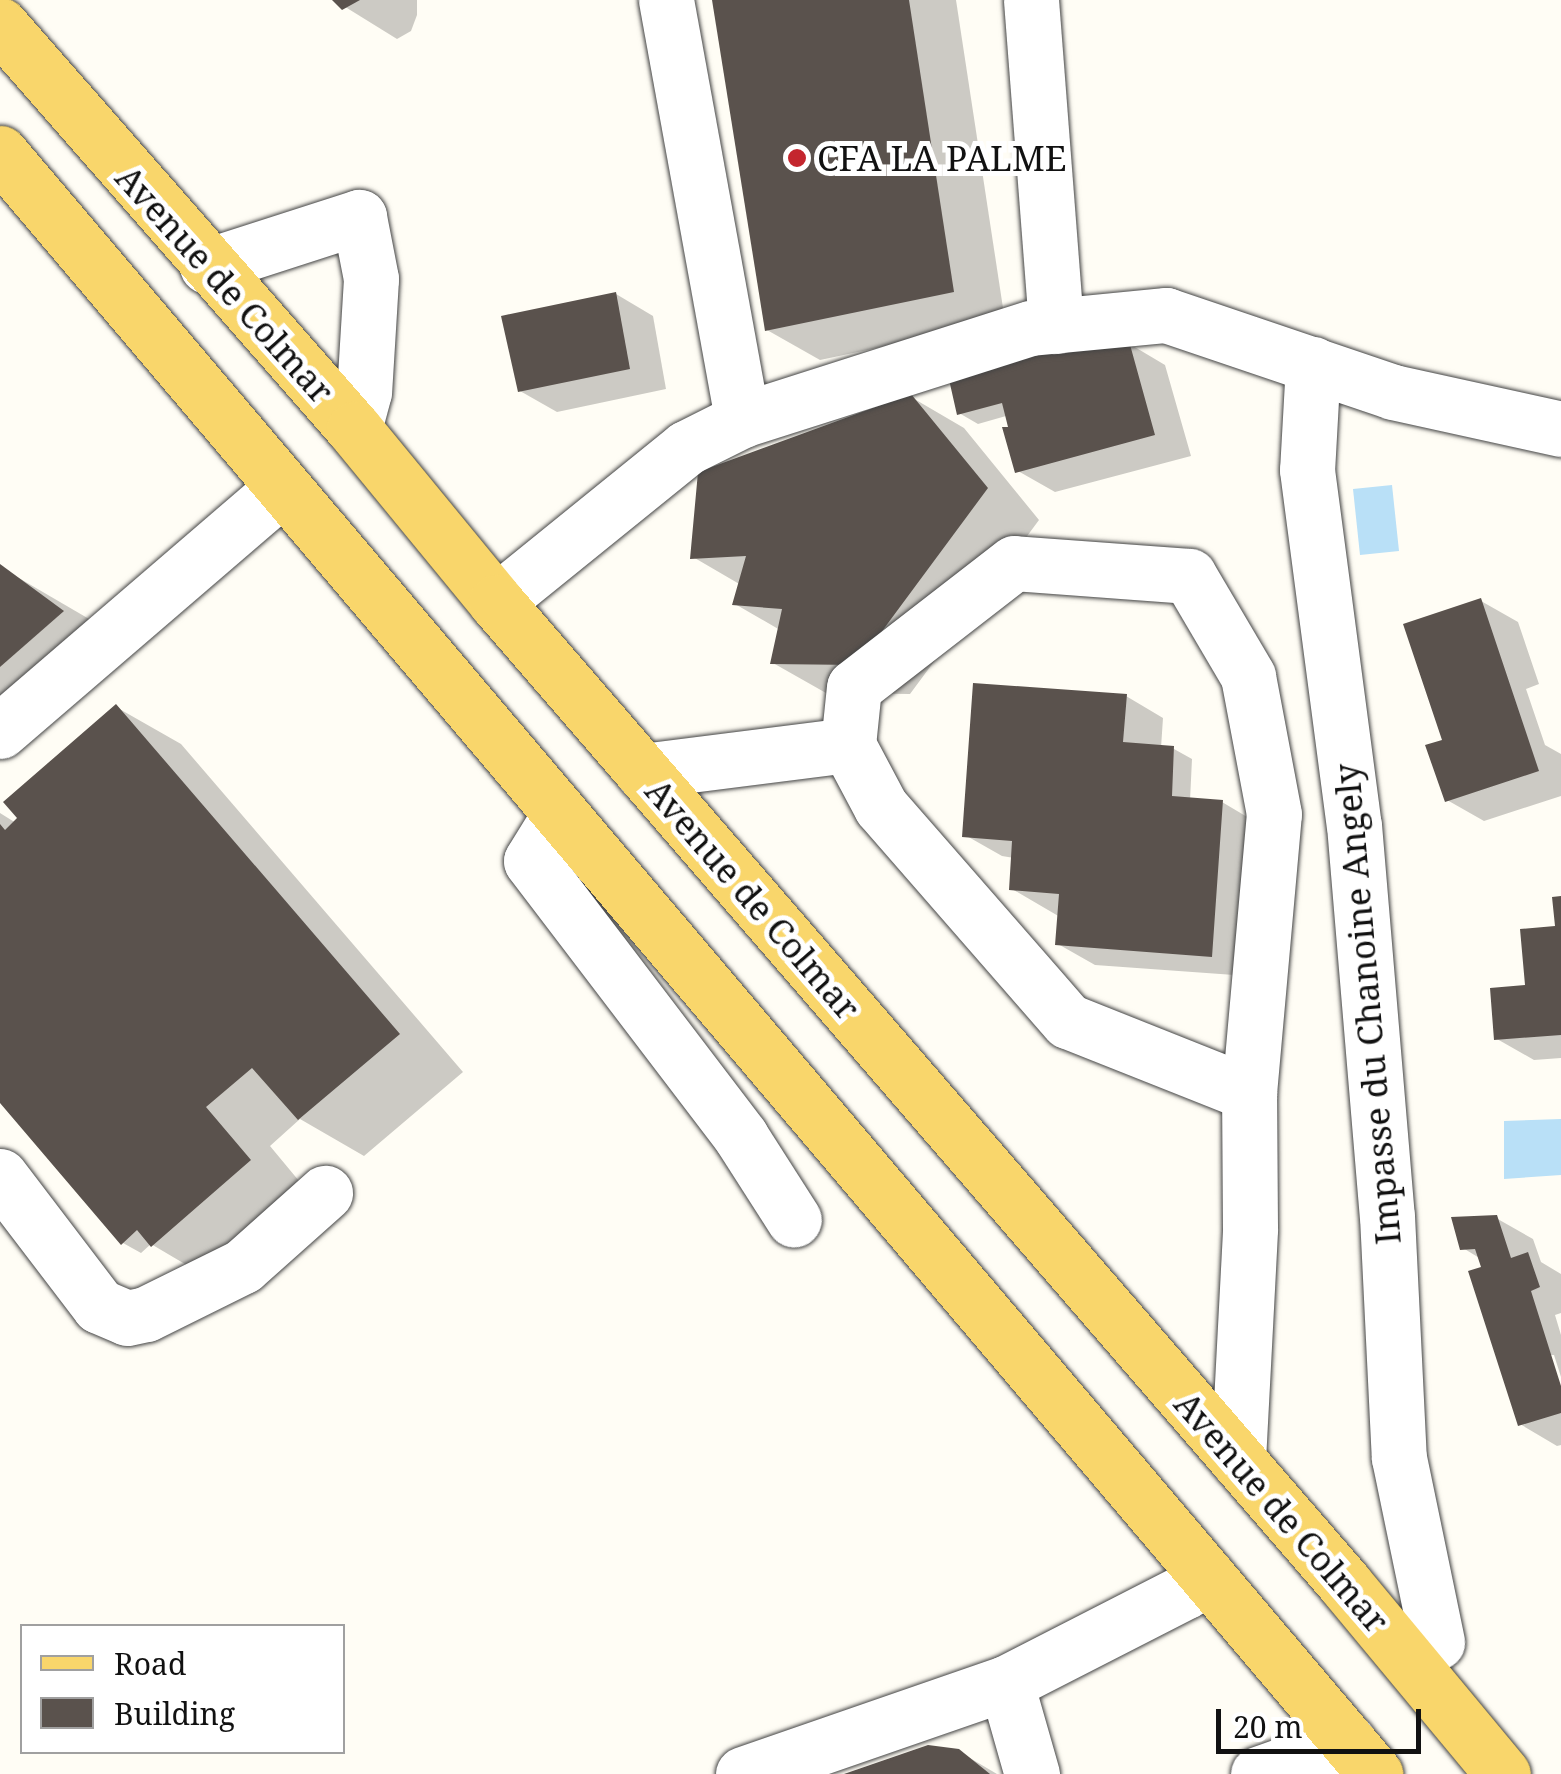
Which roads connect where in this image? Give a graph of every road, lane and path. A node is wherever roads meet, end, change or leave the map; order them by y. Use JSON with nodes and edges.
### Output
{"nodes":[{"id":1,"x":666,"y":0,"type":"edge"},
{"id":2,"x":1031,"y":0,"type":"edge"},
{"id":3,"x":0,"y":25,"type":"edge"},
{"id":4,"x":0,"y":154,"type":"edge"},
{"id":5,"x":207,"y":266,"type":"junction"},
{"id":6,"x":1056,"y":326,"type":"junction"},
{"id":7,"x":1312,"y":364,"type":"junction"},
{"id":8,"x":742,"y":420,"type":"junction"},
{"id":9,"x":354,"y":429,"type":"junction"},
{"id":10,"x":1561,"y":429,"type":"edge"},
{"id":11,"x":283,"y":488,"type":"junction"},
{"id":12,"x":496,"y":602,"type":"junction"},
{"id":13,"x":0,"y":731,"type":"edge"},
{"id":14,"x":848,"y":745,"type":"junction"},
{"id":15,"x":642,"y":770,"type":"junction"},
{"id":16,"x":560,"y":814,"type":"junction"},
{"id":17,"x":1249,"y":1094,"type":"junction"},
{"id":18,"x":0,"y":1176,"type":"edge"},
{"id":19,"x":325,"y":1193,"type":"dead end"},
{"id":20,"x":794,"y":1220,"type":"dead end"},
{"id":21,"x":1238,"y":1460,"type":"junction"},
{"id":22,"x":1206,"y":1574,"type":"junction"},
{"id":23,"x":1437,"y":1642,"type":"dead end"},
{"id":24,"x":1006,"y":1684,"type":"junction"},
{"id":25,"x":1361,"y":1758,"type":"edge"},
{"id":26,"x":743,"y":1774,"type":"edge"},
{"id":27,"x":1032,"y":1774,"type":"edge"},
{"id":28,"x":1258,"y":1774,"type":"edge"},
{"id":29,"x":1503,"y":1774,"type":"edge"}],
"edges":[{"from":1,"to":8,"type":"street"},
{"from":2,"to":6,"type":"street"},
{"from":3,"to":5,"type":"main road","name":"Avenue de Colmar"},
{"from":4,"to":11,"type":"main road"},
{"from":5,"to":9,"type":"main road","name":"Avenue de Colmar"},
{"from":5,"to":9,"type":"street"},
{"from":6,"to":7,"type":"street"},
{"from":6,"to":8,"type":"street"},
{"from":7,"to":10,"type":"street"},
{"from":7,"to":23,"type":"street","name":"Impasse du Chanoine Angely"},
{"from":8,"to":12,"type":"street"},
{"from":9,"to":12,"type":"main road","name":"Avenue de Colmar"},
{"from":11,"to":13,"type":"street"},
{"from":11,"to":16,"type":"main road"},
{"from":12,"to":15,"type":"main road","name":"Avenue de Colmar"},
{"from":14,"to":15,"type":"street"},
{"from":14,"to":17,"type":"street"},
{"from":14,"to":17,"type":"street"},
{"from":15,"to":21,"type":"main road","name":"Avenue de Colmar"},
{"from":16,"to":20,"type":"street"},
{"from":16,"to":22,"type":"main road"},
{"from":17,"to":21,"type":"street"},
{"from":18,"to":19,"type":"street"},
{"from":21,"to":29,"type":"main road","name":"Avenue de Colmar"},
{"from":22,"to":24,"type":"street"},
{"from":22,"to":25,"type":"main road"},
{"from":24,"to":26,"type":"street"},
{"from":24,"to":27,"type":"street"},
{"from":25,"to":28,"type":"street"}]}
